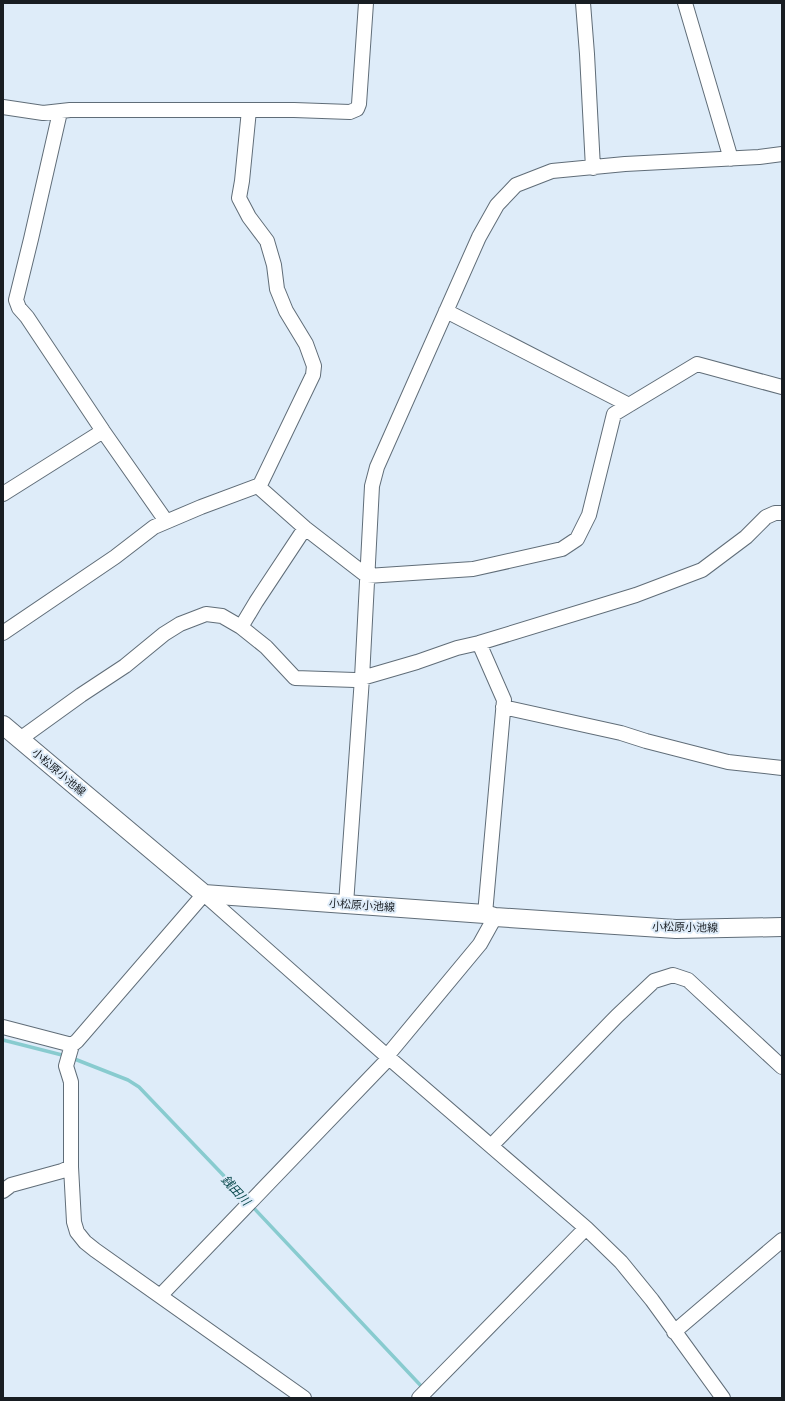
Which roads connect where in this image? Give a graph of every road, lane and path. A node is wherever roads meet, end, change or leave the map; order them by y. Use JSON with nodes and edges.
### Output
{"nodes":[{"id":1,"x":366,"y":3,"type":"edge"},
{"id":2,"x":583,"y":3,"type":"edge"},
{"id":3,"x":685,"y":3,"type":"edge"},
{"id":4,"x":3,"y":107,"type":"edge"},
{"id":5,"x":249,"y":110,"type":"junction"},
{"id":6,"x":60,"y":112,"type":"junction"},
{"id":7,"x":782,"y":154,"type":"edge"},
{"id":8,"x":731,"y":158,"type":"junction"},
{"id":9,"x":593,"y":168,"type":"junction"},
{"id":10,"x":446,"y":311,"type":"junction"},
{"id":11,"x":782,"y":387,"type":"edge"},
{"id":12,"x":629,"y":404,"type":"junction"},
{"id":13,"x":103,"y":431,"type":"junction"},
{"id":14,"x":260,"y":485,"type":"junction"},
{"id":15,"x":3,"y":494,"type":"edge"},
{"id":16,"x":782,"y":513,"type":"edge"},
{"id":17,"x":166,"y":521,"type":"junction"},
{"id":18,"x":305,"y":528,"type":"junction"},
{"id":19,"x":367,"y":576,"type":"junction"},
{"id":20,"x":241,"y":627,"type":"junction"},
{"id":21,"x":3,"y":633,"type":"edge"},
{"id":22,"x":479,"y":642,"type":"junction"},
{"id":23,"x":362,"y":678,"type":"junction"},
{"id":24,"x":503,"y":707,"type":"junction"},
{"id":25,"x":3,"y":725,"type":"edge"},
{"id":26,"x":20,"y":739,"type":"junction"},
{"id":27,"x":782,"y":768,"type":"edge"},
{"id":28,"x":204,"y":894,"type":"junction"},
{"id":29,"x":346,"y":904,"type":"junction"},
{"id":30,"x":490,"y":916,"type":"junction"},
{"id":31,"x":782,"y":926,"type":"edge"},
{"id":32,"x":3,"y":1027,"type":"edge"},
{"id":33,"x":72,"y":1045,"type":"junction"},
{"id":34,"x":388,"y":1057,"type":"junction"},
{"id":35,"x":782,"y":1066,"type":"edge"},
{"id":36,"x":491,"y":1146,"type":"junction"},
{"id":37,"x":71,"y":1167,"type":"junction"},
{"id":38,"x":6,"y":1185,"type":"edge"},
{"id":39,"x":586,"y":1228,"type":"junction"},
{"id":40,"x":782,"y":1240,"type":"edge"},
{"id":41,"x":160,"y":1296,"type":"junction"},
{"id":42,"x":674,"y":1332,"type":"junction"},
{"id":43,"x":304,"y":1398,"type":"edge"},
{"id":44,"x":419,"y":1398,"type":"edge"},
{"id":45,"x":723,"y":1398,"type":"edge"}],
"edges":[{"from":1,"to":5,"type":"street"},
{"from":2,"to":9,"type":"street"},
{"from":3,"to":8,"type":"street"},
{"from":4,"to":6,"type":"street"},
{"from":5,"to":6,"type":"street"},
{"from":5,"to":14,"type":"street"},
{"from":6,"to":13,"type":"street"},
{"from":7,"to":8,"type":"street"},
{"from":8,"to":9,"type":"street"},
{"from":9,"to":10,"type":"street"},
{"from":10,"to":12,"type":"street"},
{"from":10,"to":19,"type":"street"},
{"from":11,"to":12,"type":"street"},
{"from":12,"to":19,"type":"street"},
{"from":13,"to":15,"type":"street"},
{"from":13,"to":17,"type":"street"},
{"from":14,"to":17,"type":"street"},
{"from":14,"to":18,"type":"street"},
{"from":16,"to":22,"type":"street"},
{"from":17,"to":21,"type":"street"},
{"from":18,"to":19,"type":"street"},
{"from":18,"to":20,"type":"street"},
{"from":19,"to":23,"type":"street"},
{"from":20,"to":23,"type":"street"},
{"from":20,"to":26,"type":"street"},
{"from":22,"to":23,"type":"street"},
{"from":22,"to":24,"type":"street"},
{"from":23,"to":29,"type":"street"},
{"from":24,"to":27,"type":"street"},
{"from":24,"to":30,"type":"street"},
{"from":25,"to":26,"type":"main road","name":"小松原小池線"},
{"from":26,"to":28,"type":"main road","name":"小松原小池線"},
{"from":28,"to":29,"type":"main road","name":"小松原小池線"},
{"from":28,"to":33,"type":"street"},
{"from":28,"to":34,"type":"street"},
{"from":29,"to":30,"type":"main road","name":"小松原小池線"},
{"from":30,"to":31,"type":"main road","name":"小松原小池線"},
{"from":30,"to":34,"type":"street"},
{"from":32,"to":33,"type":"street"},
{"from":33,"to":37,"type":"street"},
{"from":34,"to":36,"type":"street"},
{"from":34,"to":41,"type":"street"},
{"from":35,"to":36,"type":"street"},
{"from":36,"to":39,"type":"street"},
{"from":37,"to":38,"type":"street"},
{"from":37,"to":41,"type":"street"},
{"from":39,"to":42,"type":"street"},
{"from":39,"to":44,"type":"street"},
{"from":40,"to":42,"type":"street"},
{"from":41,"to":43,"type":"street"},
{"from":42,"to":45,"type":"street"}]}
